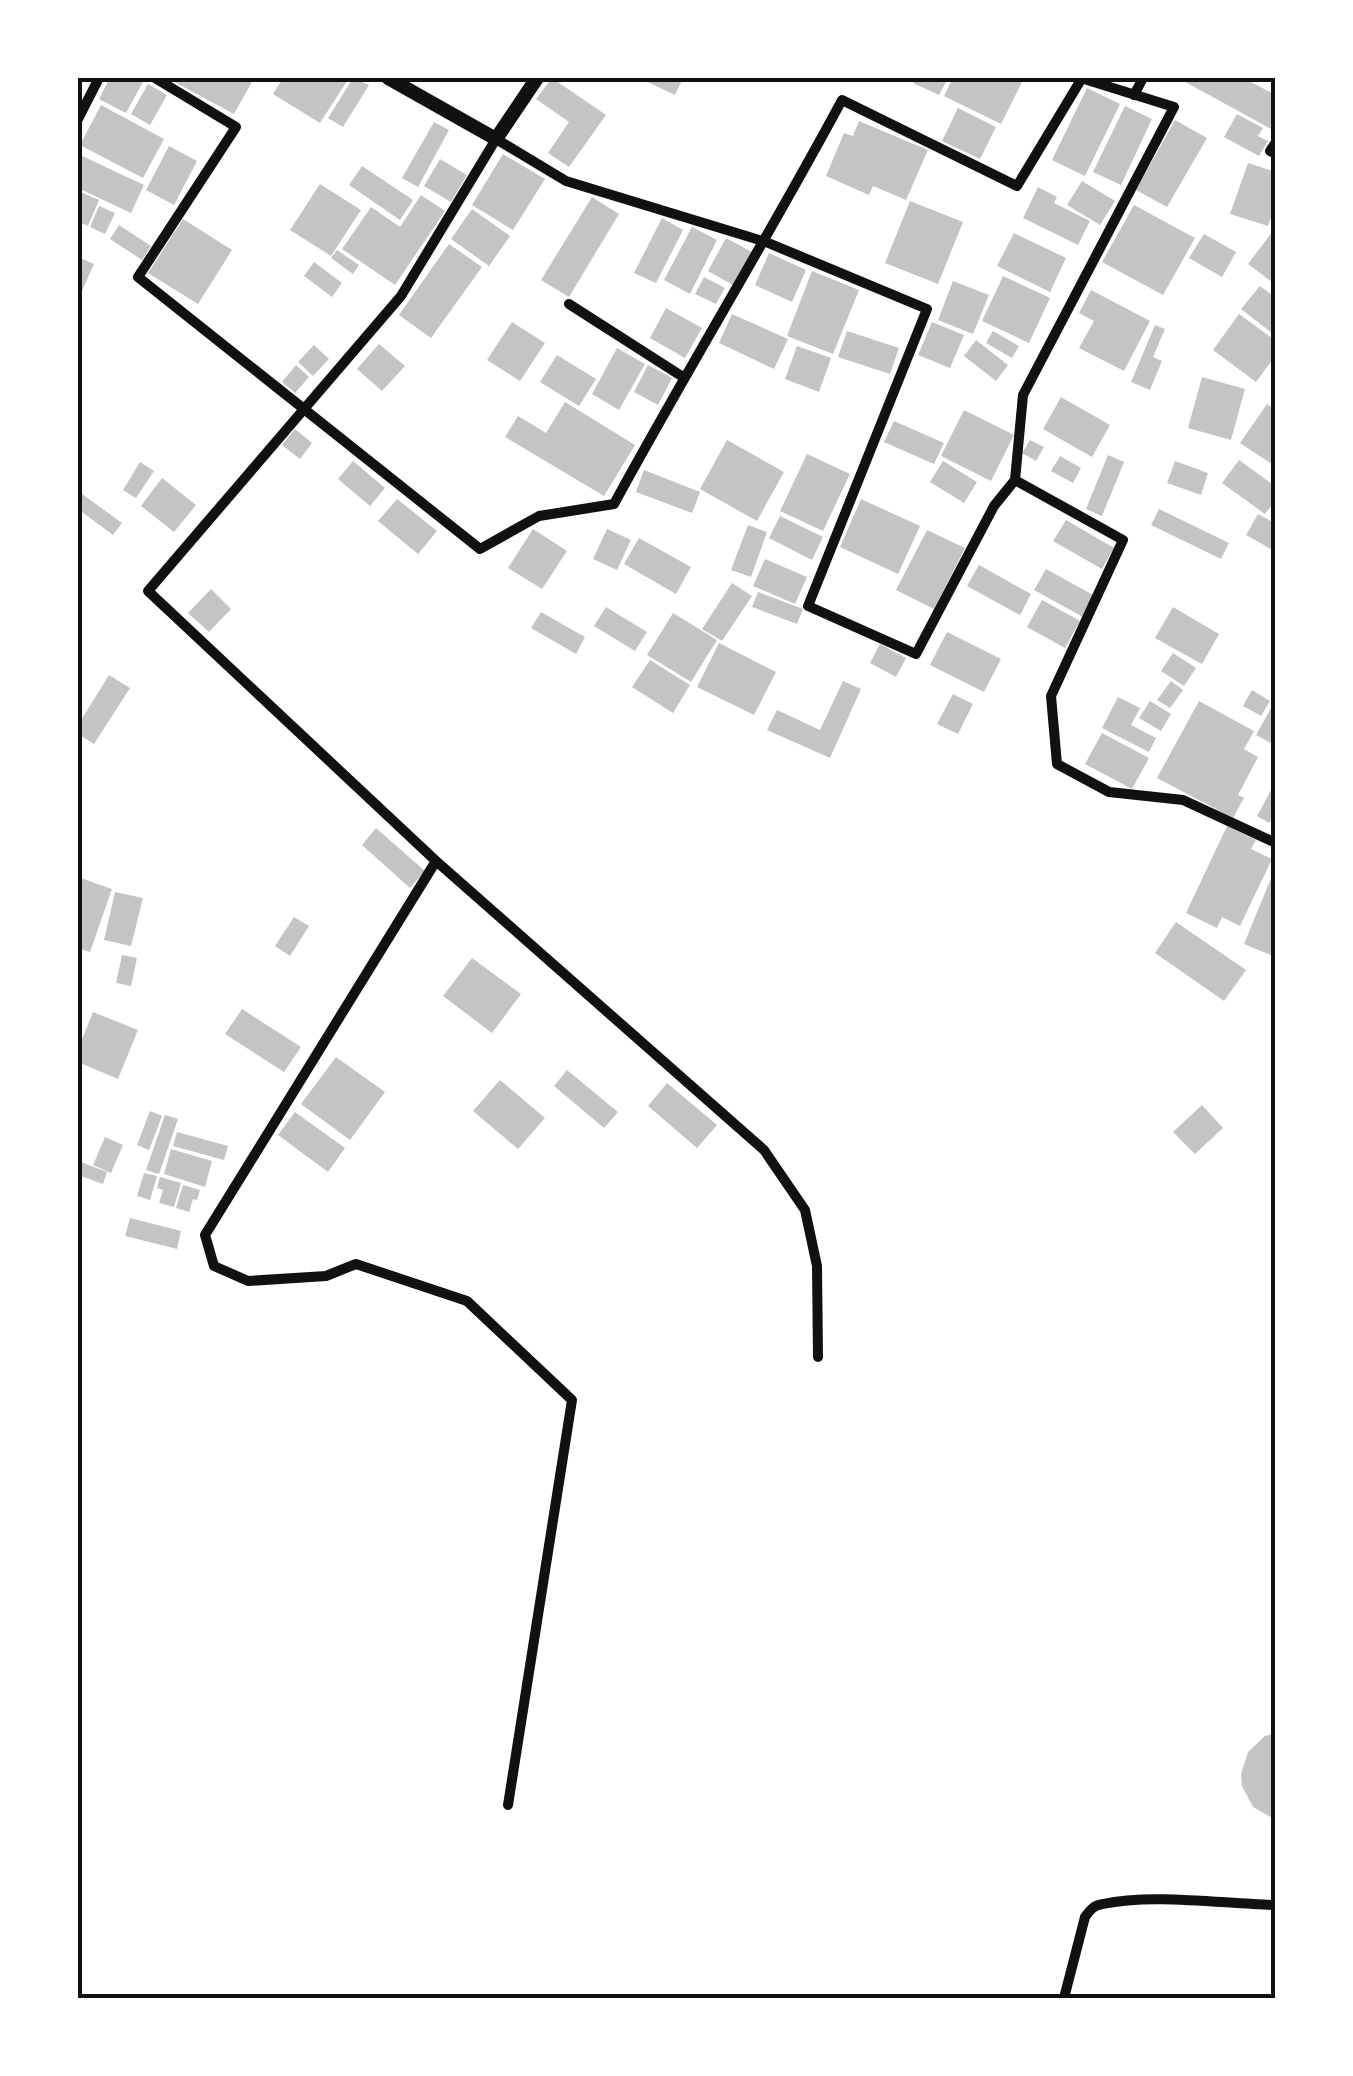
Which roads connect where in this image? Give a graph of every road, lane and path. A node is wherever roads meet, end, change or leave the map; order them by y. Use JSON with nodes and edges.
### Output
{"nodes":[{"id":1,"x":99,"y":78,"type":"edge"},
{"id":2,"x":155,"y":78,"type":"edge"},
{"id":3,"x":388,"y":78,"type":"edge"},
{"id":4,"x":537,"y":78,"type":"edge"},
{"id":5,"x":1081,"y":78,"type":"edge"},
{"id":6,"x":1144,"y":78,"type":"edge"},
{"id":7,"x":1134,"y":94,"type":"junction"},
{"id":8,"x":78,"y":119,"type":"edge"},
{"id":9,"x":496,"y":139,"type":"junction"},
{"id":10,"x":1276,"y":142,"type":"edge"},
{"id":11,"x":1276,"y":154,"type":"edge"},
{"id":12,"x":766,"y":242,"type":"junction"},
{"id":13,"x":569,"y":304,"type":"dead end"},
{"id":14,"x":683,"y":377,"type":"junction"},
{"id":15,"x":304,"y":409,"type":"junction"},
{"id":16,"x":1015,"y":480,"type":"junction"},
{"id":17,"x":1276,"y":843,"type":"edge"},
{"id":18,"x":436,"y":861,"type":"junction"},
{"id":19,"x":818,"y":1357,"type":"dead end"},
{"id":20,"x":508,"y":1805,"type":"dead end"},
{"id":21,"x":1276,"y":1905,"type":"edge"},
{"id":22,"x":1064,"y":1998,"type":"edge"}],
"edges":[{"from":1,"to":8,"type":"street"},
{"from":2,"to":15,"type":"street"},
{"from":3,"to":9,"type":"street"},
{"from":4,"to":9,"type":"street"},
{"from":5,"to":7,"type":"street"},
{"from":5,"to":12,"type":"street"},
{"from":6,"to":7,"type":"street"},
{"from":7,"to":16,"type":"street"},
{"from":9,"to":12,"type":"street"},
{"from":9,"to":15,"type":"street"},
{"from":10,"to":11,"type":"street"},
{"from":12,"to":14,"type":"street"},
{"from":12,"to":16,"type":"street"},
{"from":13,"to":14,"type":"street"},
{"from":14,"to":15,"type":"street"},
{"from":15,"to":18,"type":"street"},
{"from":16,"to":17,"type":"street"},
{"from":18,"to":19,"type":"street"},
{"from":18,"to":20,"type":"street"},
{"from":21,"to":22,"type":"street"}]}
